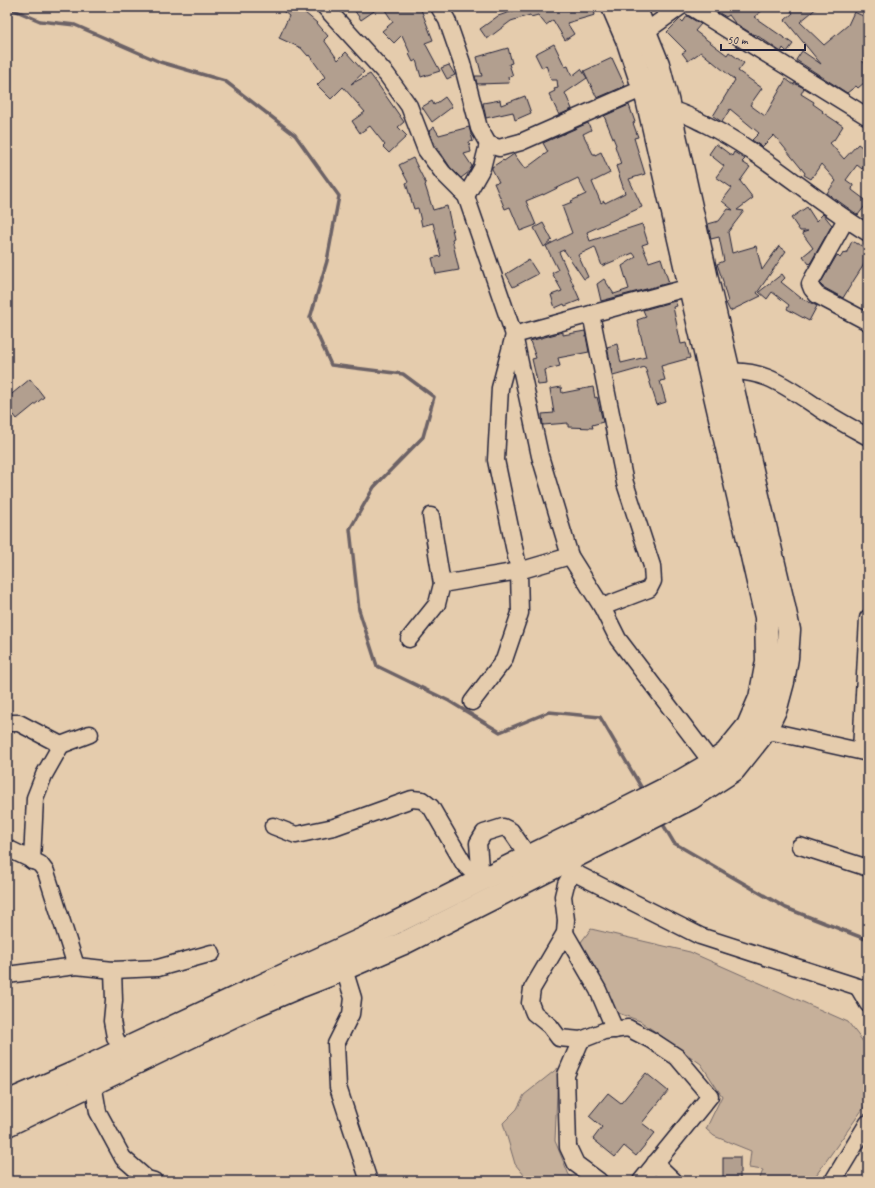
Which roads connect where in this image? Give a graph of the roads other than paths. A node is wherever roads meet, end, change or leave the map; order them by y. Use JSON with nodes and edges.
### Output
{"nodes":[{"id":1,"x":325,"y":7,"type":"edge"},
{"id":2,"x":439,"y":7,"type":"edge"},
{"id":3,"x":613,"y":7,"type":"edge"},
{"id":4,"x":635,"y":7,"type":"edge"},
{"id":5,"x":680,"y":7,"type":"edge"},
{"id":6,"x":691,"y":7,"type":"edge"},
{"id":7,"x":645,"y":32,"type":"junction"},
{"id":8,"x":644,"y":88,"type":"junction"},
{"id":9,"x":660,"y":112,"type":"junction"},
{"id":10,"x":868,"y":117,"type":"edge"},
{"id":11,"x":488,"y":144,"type":"junction"},
{"id":12,"x":466,"y":196,"type":"junction"},
{"id":13,"x":846,"y":219,"type":"junction"},
{"id":14,"x":868,"y":233,"type":"edge"},
{"id":15,"x":690,"y":287,"type":"junction"},
{"id":16,"x":591,"y":314,"type":"junction"},
{"id":17,"x":868,"y":322,"type":"edge"},
{"id":18,"x":514,"y":335,"type":"junction"},
{"id":19,"x":720,"y":373,"type":"junction"},
{"id":20,"x":868,"y":437,"type":"edge"},
{"id":21,"x":431,"y":516,"type":"dead end"},
{"id":22,"x":570,"y":556,"type":"junction"},
{"id":23,"x":519,"y":571,"type":"junction"},
{"id":24,"x":442,"y":584,"type":"junction"},
{"id":25,"x":602,"y":607,"type":"junction"},
{"id":26,"x":868,"y":618,"type":"edge"},
{"id":27,"x":409,"y":639,"type":"dead end"},
{"id":28,"x":472,"y":702,"type":"dead end"},
{"id":29,"x":7,"y":723,"type":"edge"},
{"id":30,"x":756,"y":728,"type":"junction"},
{"id":31,"x":90,"y":734,"type":"dead end"},
{"id":32,"x":61,"y":746,"type":"junction"},
{"id":33,"x":865,"y":752,"type":"edge"},
{"id":34,"x":718,"y":771,"type":"junction"},
{"id":35,"x":273,"y":826,"type":"dead end"},
{"id":36,"x":800,"y":846,"type":"dead end"},
{"id":37,"x":7,"y":848,"type":"edge"},
{"id":38,"x":529,"y":857,"type":"junction"},
{"id":39,"x":566,"y":859,"type":"junction"},
{"id":40,"x":32,"y":861,"type":"junction"},
{"id":41,"x":868,"y":868,"type":"edge"},
{"id":42,"x":481,"y":880,"type":"junction"},
{"id":43,"x":565,"y":932,"type":"junction"},
{"id":44,"x":212,"y":953,"type":"dead end"},
{"id":45,"x":76,"y":966,"type":"junction"},
{"id":46,"x":344,"y":969,"type":"junction"},
{"id":47,"x":113,"y":970,"type":"junction"},
{"id":48,"x":7,"y":975,"type":"edge"},
{"id":49,"x":298,"y":978,"type":"junction"},
{"id":50,"x":863,"y":988,"type":"edge"},
{"id":51,"x":250,"y":999,"type":"junction"},
{"id":52,"x":868,"y":1004,"type":"edge"},
{"id":53,"x":615,"y":1030,"type":"junction"},
{"id":54,"x":581,"y":1040,"type":"junction"},
{"id":55,"x":122,"y":1051,"type":"junction"},
{"id":56,"x":93,"y":1084,"type":"junction"},
{"id":57,"x":7,"y":1101,"type":"edge"},
{"id":58,"x":868,"y":1123,"type":"edge"},
{"id":59,"x":7,"y":1125,"type":"edge"},
{"id":60,"x":655,"y":1163,"type":"junction"},
{"id":61,"x":154,"y":1181,"type":"edge"},
{"id":62,"x":369,"y":1181,"type":"edge"},
{"id":63,"x":599,"y":1181,"type":"edge"},
{"id":64,"x":641,"y":1181,"type":"edge"},
{"id":65,"x":674,"y":1181,"type":"edge"},
{"id":66,"x":833,"y":1181,"type":"edge"}],
"edges":[{"from":1,"to":12,"type":"street"},
{"from":2,"to":11,"type":"street"},
{"from":3,"to":8,"type":"highway"},
{"from":4,"to":7,"type":"highway"},
{"from":5,"to":7,"type":"street"},
{"from":6,"to":10,"type":"street"},
{"from":7,"to":9,"type":"highway"},
{"from":8,"to":9,"type":"highway"},
{"from":8,"to":11,"type":"street"},
{"from":9,"to":13,"type":"street"},
{"from":9,"to":15,"type":"highway"},
{"from":9,"to":19,"type":"highway"},
{"from":11,"to":12,"type":"street"},
{"from":12,"to":18,"type":"street"},
{"from":13,"to":14,"type":"street"},
{"from":13,"to":17,"type":"street"},
{"from":15,"to":16,"type":"street"},
{"from":15,"to":19,"type":"highway"},
{"from":16,"to":18,"type":"street"},
{"from":16,"to":25,"type":"street"},
{"from":18,"to":22,"type":"street"},
{"from":18,"to":23,"type":"street"},
{"from":19,"to":20,"type":"street"},
{"from":19,"to":30,"type":"highway"},
{"from":21,"to":24,"type":"street"},
{"from":22,"to":23,"type":"street"},
{"from":22,"to":25,"type":"street"},
{"from":23,"to":24,"type":"street"},
{"from":23,"to":28,"type":"street"},
{"from":24,"to":27,"type":"street"},
{"from":25,"to":34,"type":"street"},
{"from":26,"to":33,"type":"street"},
{"from":29,"to":32,"type":"street"},
{"from":30,"to":33,"type":"street"},
{"from":30,"to":34,"type":"highway"},
{"from":31,"to":32,"type":"street"},
{"from":32,"to":40,"type":"street"},
{"from":34,"to":39,"type":"highway"},
{"from":35,"to":42,"type":"street"},
{"from":36,"to":41,"type":"street"},
{"from":37,"to":40,"type":"street"},
{"from":38,"to":39,"type":"highway"},
{"from":38,"to":42,"type":"highway"},
{"from":38,"to":42,"type":"street"},
{"from":39,"to":43,"type":"street"},
{"from":39,"to":46,"type":"highway"},
{"from":39,"to":50,"type":"street"},
{"from":40,"to":45,"type":"street"},
{"from":42,"to":49,"type":"highway"},
{"from":43,"to":53,"type":"street"},
{"from":43,"to":54,"type":"street"},
{"from":44,"to":47,"type":"street"},
{"from":45,"to":47,"type":"street"},
{"from":45,"to":48,"type":"street"},
{"from":46,"to":49,"type":"highway"},
{"from":46,"to":62,"type":"street"},
{"from":47,"to":55,"type":"street"},
{"from":49,"to":51,"type":"highway"},
{"from":50,"to":52,"type":"street"},
{"from":51,"to":55,"type":"highway"},
{"from":51,"to":56,"type":"highway"},
{"from":53,"to":54,"type":"street"},
{"from":53,"to":60,"type":"street"},
{"from":54,"to":63,"type":"street"},
{"from":55,"to":57,"type":"highway"},
{"from":56,"to":59,"type":"highway"},
{"from":56,"to":61,"type":"street"},
{"from":58,"to":66,"type":"street"},
{"from":60,"to":64,"type":"street"},
{"from":60,"to":65,"type":"street"}]}
